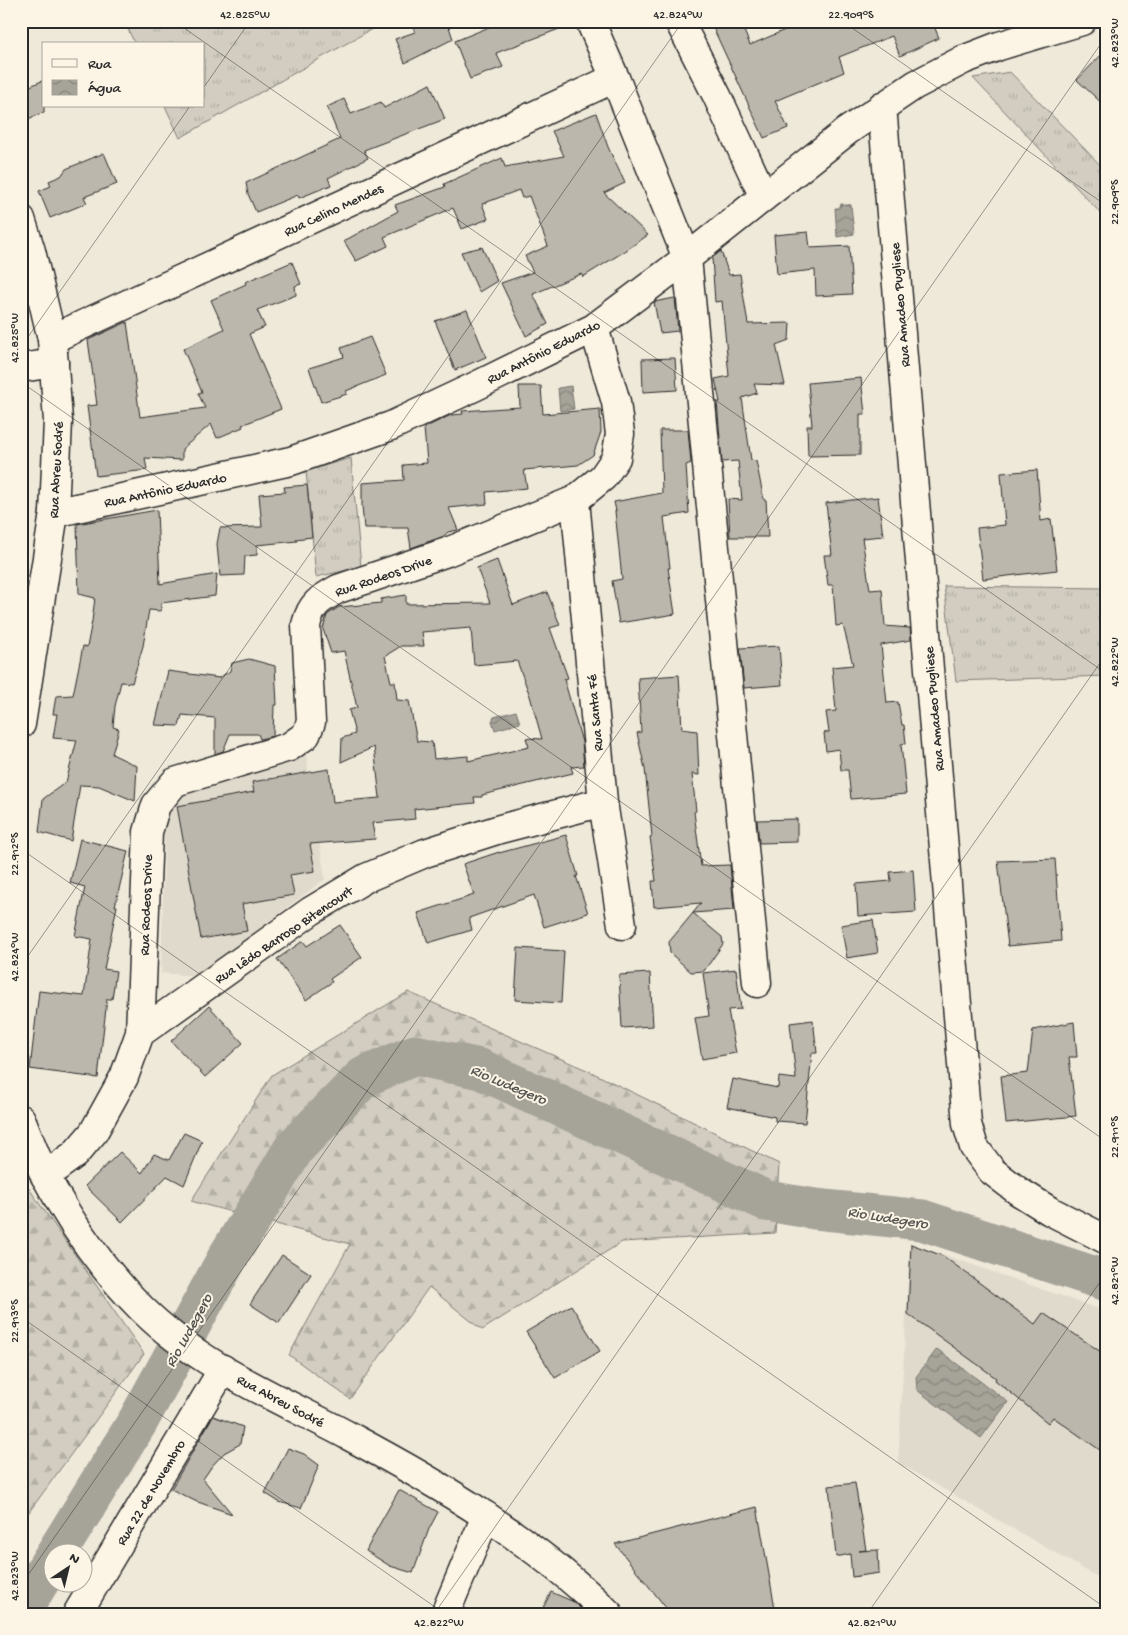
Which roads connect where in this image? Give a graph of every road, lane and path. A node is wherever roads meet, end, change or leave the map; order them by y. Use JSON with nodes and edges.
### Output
{"nodes":[{"id":1,"x":590,"y":21,"type":"edge"},
{"id":2,"x":679,"y":21,"type":"edge"},
{"id":3,"x":1082,"y":21,"type":"edge"},
{"id":4,"x":615,"y":78,"type":"junction"},
{"id":5,"x":882,"y":106,"type":"junction"},
{"id":6,"x":764,"y":197,"type":"junction"},
{"id":7,"x":21,"y":218,"type":"edge"},
{"id":8,"x":687,"y":258,"type":"junction"},
{"id":9,"x":594,"y":328,"type":"junction"},
{"id":10,"x":53,"y":351,"type":"junction"},
{"id":11,"x":21,"y":368,"type":"edge"},
{"id":12,"x":575,"y":500,"type":"junction"},
{"id":13,"x":54,"y":513,"type":"junction"},
{"id":14,"x":21,"y":724,"type":"edge"},
{"id":15,"x":602,"y":802,"type":"junction"},
{"id":16,"x":622,"y":924,"type":"dead end"},
{"id":17,"x":757,"y":983,"type":"dead end"},
{"id":18,"x":140,"y":1033,"type":"junction"},
{"id":19,"x":21,"y":1119,"type":"edge"},
{"id":20,"x":46,"y":1176,"type":"junction"},
{"id":21,"x":1107,"y":1240,"type":"edge"},
{"id":22,"x":223,"y":1369,"type":"junction"},
{"id":23,"x":486,"y":1516,"type":"junction"},
{"id":24,"x":77,"y":1614,"type":"edge"},
{"id":25,"x":445,"y":1614,"type":"edge"},
{"id":26,"x":610,"y":1614,"type":"edge"}],
"edges":[{"from":1,"to":4,"type":"street"},
{"from":2,"to":6,"type":"street"},
{"from":3,"to":5,"type":"street","name":"Rua Antônio Eduardo"},
{"from":4,"to":8,"type":"street"},
{"from":4,"to":10,"type":"street","name":"Rua Celino Mendes"},
{"from":5,"to":6,"type":"street","name":"Rua Antônio Eduardo"},
{"from":5,"to":21,"type":"street","name":"Rua Amadeo Pugliese"},
{"from":6,"to":8,"type":"street","name":"Rua Antônio Eduardo"},
{"from":7,"to":10,"type":"street","name":"Rua Abreu Sodré"},
{"from":8,"to":9,"type":"street","name":"Rua Antônio Eduardo"},
{"from":8,"to":17,"type":"street"},
{"from":9,"to":12,"type":"street","name":"Rua Rodeos Drive"},
{"from":9,"to":13,"type":"street","name":"Rua Antônio Eduardo"},
{"from":10,"to":11,"type":"street","name":"Rua Celino Mendes"},
{"from":10,"to":13,"type":"street","name":"Rua Abreu Sodré"},
{"from":12,"to":15,"type":"street","name":"Rua Santa Fé"},
{"from":12,"to":18,"type":"street","name":"Rua Rodeos Drive"},
{"from":13,"to":14,"type":"street","name":"Rua Abreu Sodré"},
{"from":15,"to":16,"type":"street","name":"Rua Santa Fé"},
{"from":15,"to":18,"type":"street","name":"Rua Lêdo Barroso Bitencourt"},
{"from":18,"to":20,"type":"street"},
{"from":19,"to":20,"type":"street","name":"Rua Abreu Sodré"},
{"from":20,"to":22,"type":"street","name":"Rua Abreu Sodré"},
{"from":22,"to":23,"type":"street","name":"Rua Abreu Sodré"},
{"from":22,"to":24,"type":"street","name":"Rua 22 de Novembro"},
{"from":23,"to":25,"type":"street"},
{"from":23,"to":26,"type":"street","name":"Rua Abreu Sodré"}]}
